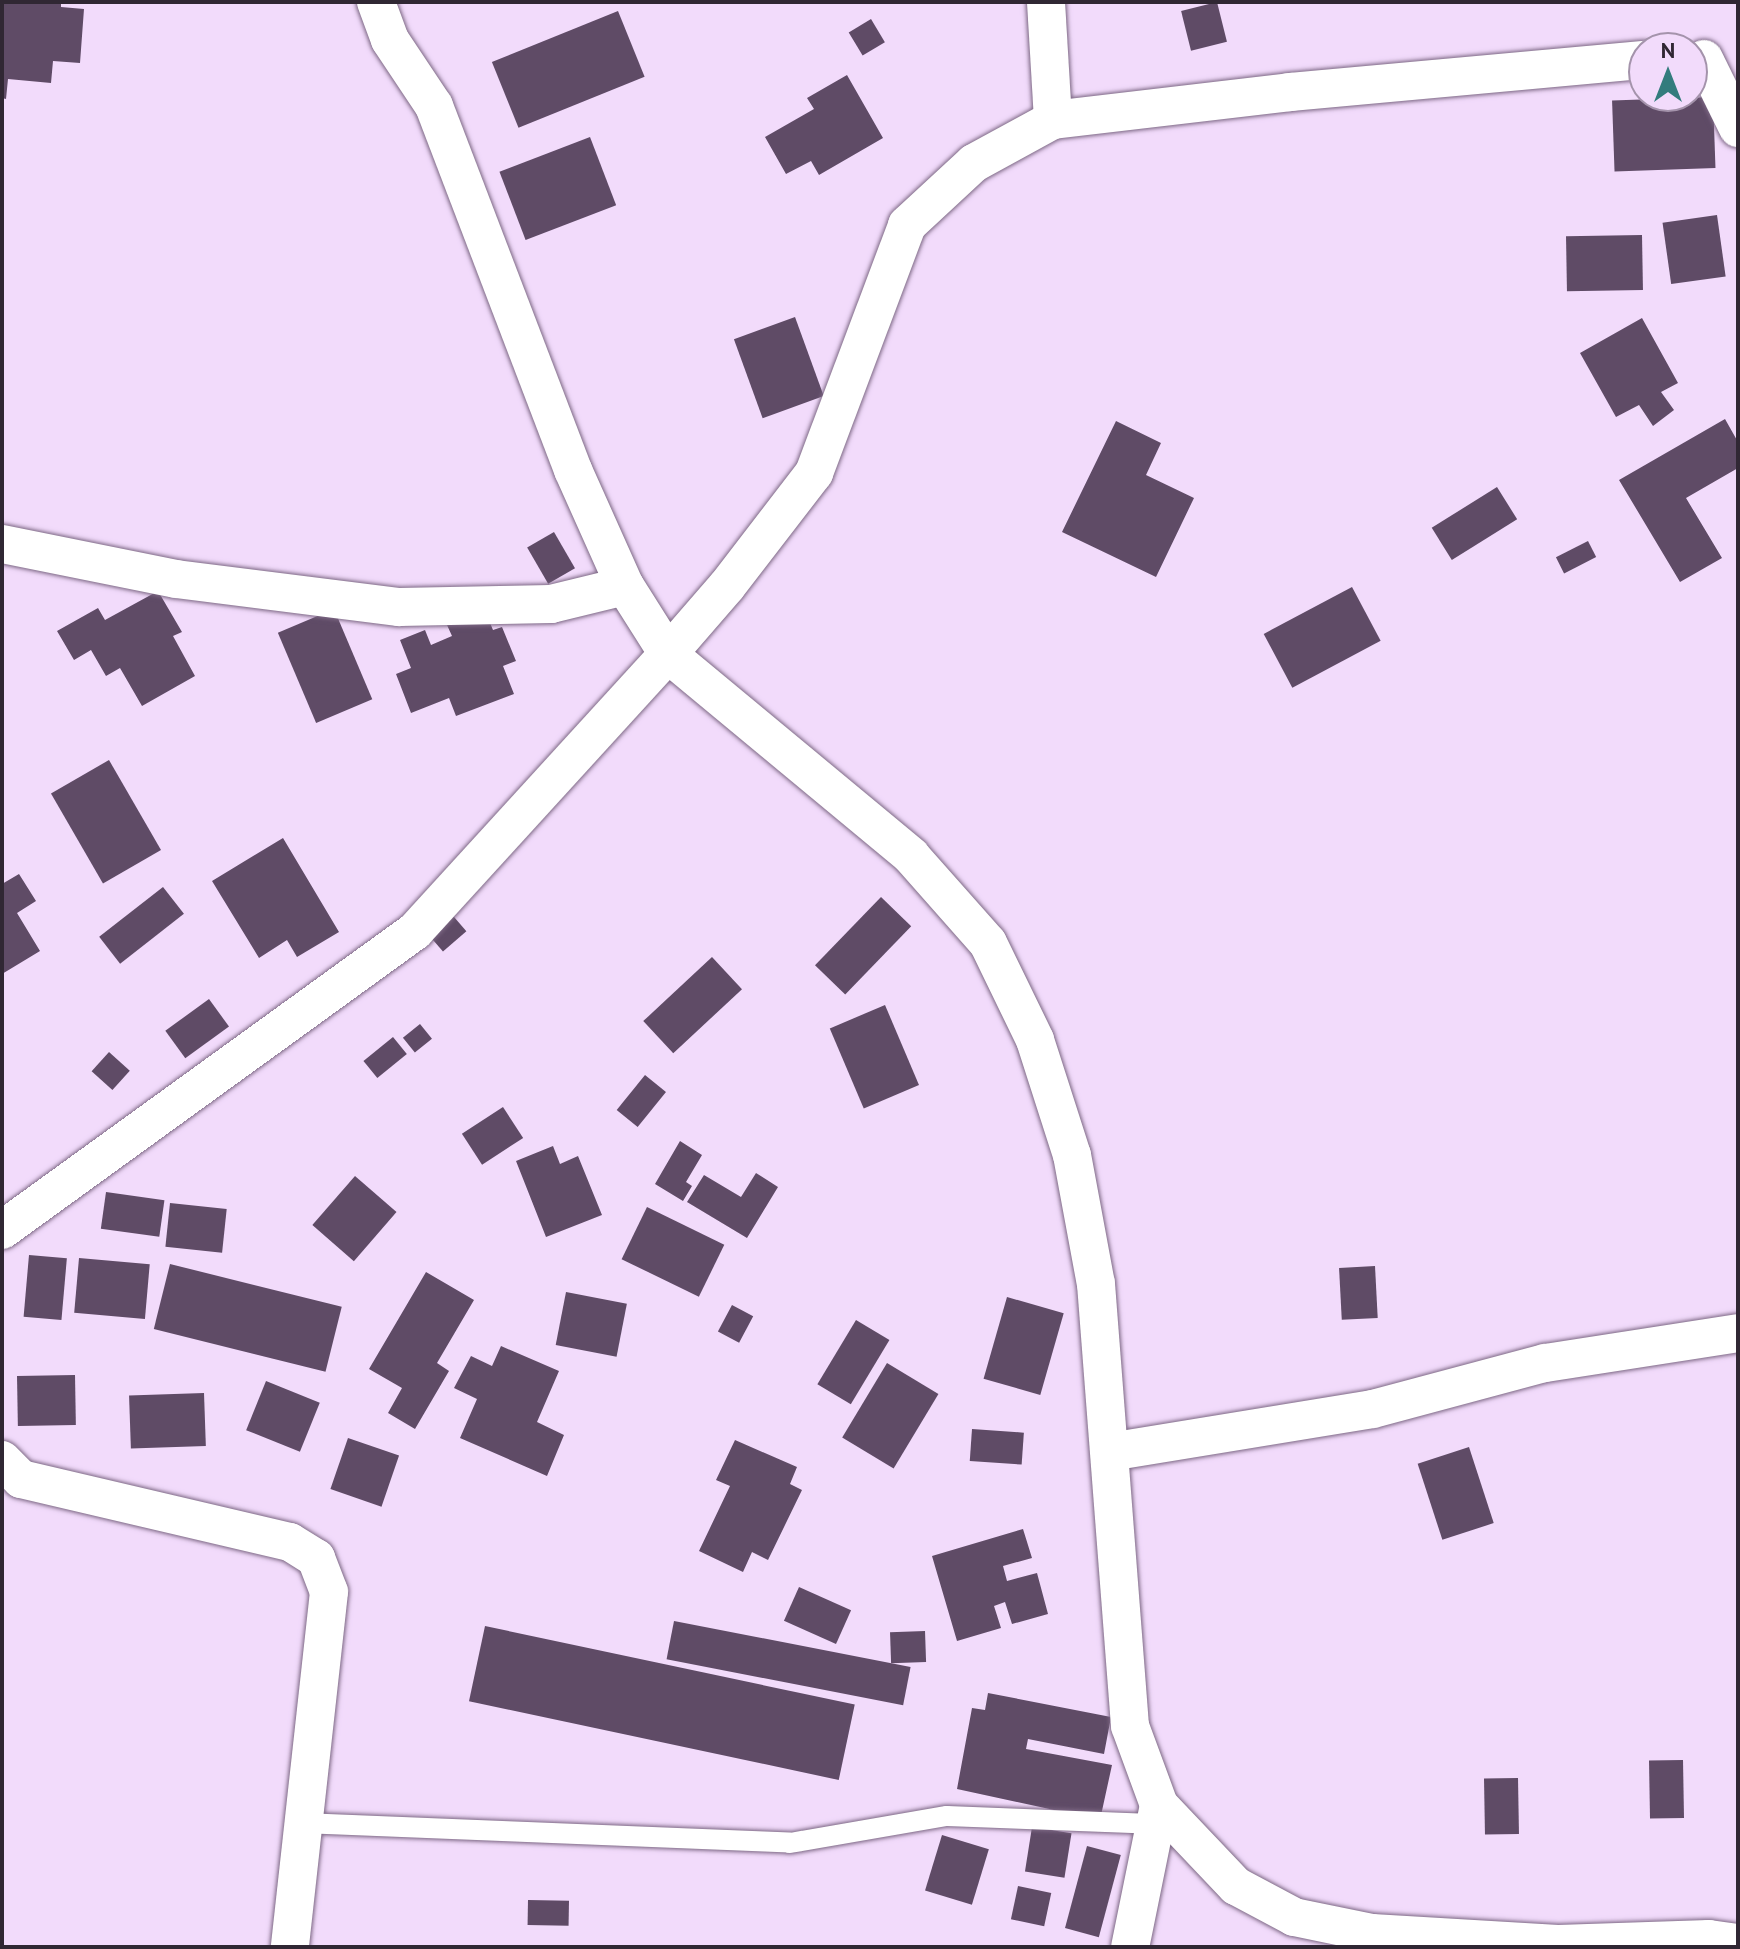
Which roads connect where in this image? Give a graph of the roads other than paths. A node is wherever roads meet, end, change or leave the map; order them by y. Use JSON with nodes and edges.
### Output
{"nodes":[{"id":1,"x":376,"y":2,"type":"edge"},
{"id":2,"x":1046,"y":2,"type":"edge"},
{"id":3,"x":1711,"y":58,"type":"edge"},
{"id":4,"x":1628,"y":61,"type":"edge"},
{"id":5,"x":1053,"y":120,"type":"junction"},
{"id":6,"x":1738,"y":128,"type":"edge"},
{"id":7,"x":2,"y":544,"type":"edge"},
{"id":8,"x":625,"y":586,"type":"junction"},
{"id":9,"x":668,"y":654,"type":"junction"},
{"id":10,"x":2,"y":1230,"type":"edge"},
{"id":11,"x":1738,"y":1333,"type":"edge"},
{"id":12,"x":1110,"y":1452,"type":"junction"},
{"id":13,"x":2,"y":1460,"type":"edge"},
{"id":14,"x":1156,"y":1814,"type":"junction"},
{"id":15,"x":302,"y":1823,"type":"junction"},
{"id":16,"x":1738,"y":1943,"type":"edge"},
{"id":17,"x":290,"y":1947,"type":"edge"},
{"id":18,"x":1130,"y":1947,"type":"edge"}],
"edges":[{"from":1,"to":8,"type":"street"},
{"from":2,"to":5,"type":"street"},
{"from":3,"to":6,"type":"street"},
{"from":4,"to":5,"type":"street"},
{"from":5,"to":9,"type":"street"},
{"from":7,"to":8,"type":"street"},
{"from":8,"to":9,"type":"street"},
{"from":9,"to":10,"type":"street"},
{"from":9,"to":12,"type":"street"},
{"from":11,"to":12,"type":"street"},
{"from":12,"to":14,"type":"street"},
{"from":13,"to":15,"type":"street"},
{"from":14,"to":15,"type":"lane"},
{"from":14,"to":16,"type":"street"},
{"from":14,"to":18,"type":"street"},
{"from":15,"to":17,"type":"street"}]}
